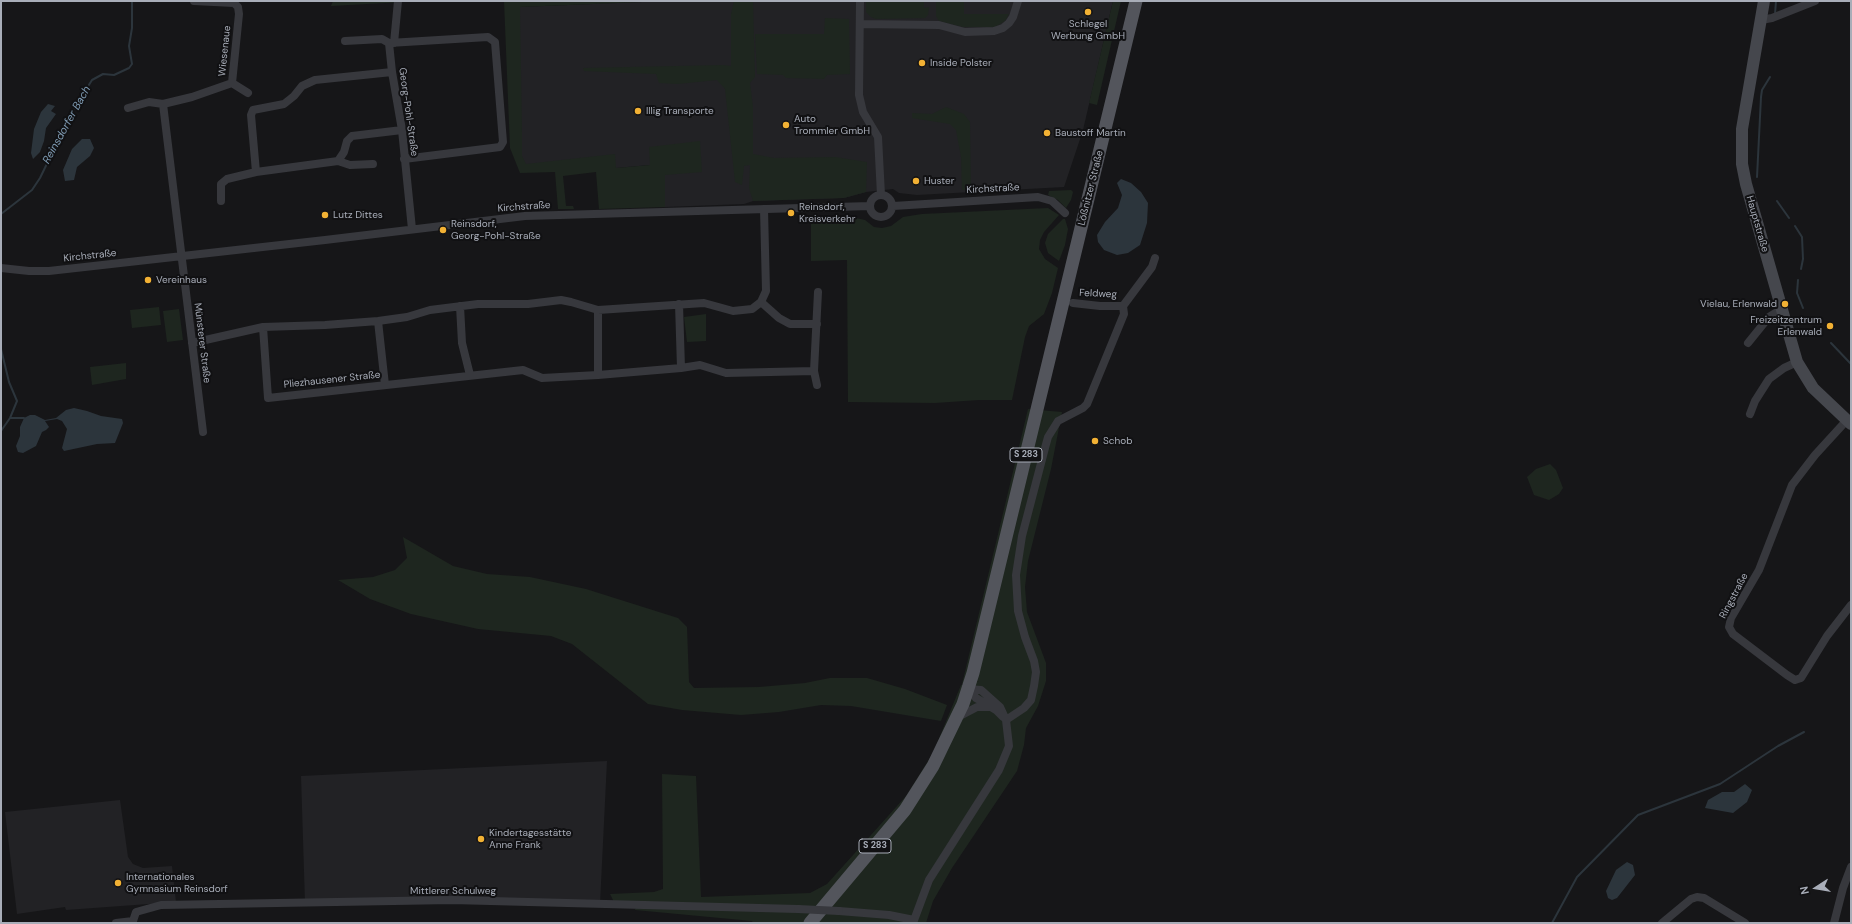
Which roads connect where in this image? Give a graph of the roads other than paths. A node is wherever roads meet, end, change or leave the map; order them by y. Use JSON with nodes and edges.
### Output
{"nodes":[{"id":1,"x":194,"y":1,"type":"edge"},
{"id":2,"x":398,"y":1,"type":"edge"},
{"id":3,"x":860,"y":1,"type":"edge"},
{"id":4,"x":1018,"y":1,"type":"edge"},
{"id":5,"x":1136,"y":1,"type":"edge"},
{"id":6,"x":1764,"y":1,"type":"edge"},
{"id":7,"x":1815,"y":1,"type":"edge"},
{"id":8,"x":1761,"y":20,"type":"junction"},
{"id":9,"x":860,"y":24,"type":"junction"},
{"id":10,"x":345,"y":41,"type":"dead end"},
{"id":11,"x":392,"y":43,"type":"junction"},
{"id":12,"x":392,"y":72,"type":"junction"},
{"id":13,"x":232,"y":82,"type":"junction"},
{"id":14,"x":248,"y":93,"type":"dead end"},
{"id":15,"x":163,"y":104,"type":"junction"},
{"id":16,"x":128,"y":108,"type":"dead end"},
{"id":17,"x":402,"y":130,"type":"junction"},
{"id":18,"x":404,"y":159,"type":"junction"},
{"id":19,"x":338,"y":161,"type":"junction"},
{"id":20,"x":373,"y":164,"type":"dead end"},
{"id":21,"x":256,"y":172,"type":"junction"},
{"id":22,"x":881,"y":195,"type":"junction"},
{"id":23,"x":221,"y":201,"type":"dead end"},
{"id":24,"x":870,"y":206,"type":"junction"},
{"id":25,"x":893,"y":206,"type":"junction"},
{"id":26,"x":764,"y":209,"type":"junction"},
{"id":27,"x":1065,"y":213,"type":"dead end"},
{"id":28,"x":412,"y":229,"type":"junction"},
{"id":29,"x":181,"y":256,"type":"junction"},
{"id":30,"x":1155,"y":258,"type":"dead end"},
{"id":31,"x":1,"y":268,"type":"edge"},
{"id":32,"x":818,"y":292,"type":"dead end"},
{"id":33,"x":761,"y":302,"type":"junction"},
{"id":34,"x":1073,"y":303,"type":"dead end"},
{"id":35,"x":679,"y":304,"type":"junction"},
{"id":36,"x":460,"y":306,"type":"junction"},
{"id":37,"x":1123,"y":306,"type":"junction"},
{"id":38,"x":1782,"y":309,"type":"junction"},
{"id":39,"x":598,"y":310,"type":"junction"},
{"id":40,"x":378,"y":321,"type":"junction"},
{"id":41,"x":816,"y":324,"type":"junction"},
{"id":42,"x":263,"y":327,"type":"junction"},
{"id":43,"x":192,"y":343,"type":"junction"},
{"id":44,"x":1748,"y":343,"type":"dead end"},
{"id":45,"x":1797,"y":362,"type":"junction"},
{"id":46,"x":681,"y":368,"type":"junction"},
{"id":47,"x":814,"y":371,"type":"junction"},
{"id":48,"x":470,"y":375,"type":"junction"},
{"id":49,"x":598,"y":375,"type":"junction"},
{"id":50,"x":385,"y":385,"type":"junction"},
{"id":51,"x":818,"y":386,"type":"dead end"},
{"id":52,"x":1750,"y":414,"type":"dead end"},
{"id":53,"x":1849,"y":422,"type":"edge"},
{"id":54,"x":203,"y":432,"type":"dead end"},
{"id":55,"x":1851,"y":605,"type":"edge"},
{"id":56,"x":973,"y":672,"type":"junction"},
{"id":57,"x":968,"y":689,"type":"junction"},
{"id":58,"x":984,"y":692,"type":"junction"},
{"id":59,"x":993,"y":708,"type":"junction"},
{"id":60,"x":958,"y":717,"type":"junction"},
{"id":61,"x":1006,"y":720,"type":"junction"},
{"id":62,"x":1851,"y":867,"type":"edge"},
{"id":63,"x":914,"y":921,"type":"edge"},
{"id":64,"x":116,"y":923,"type":"edge"},
{"id":65,"x":810,"y":923,"type":"edge"},
{"id":66,"x":1662,"y":923,"type":"edge"},
{"id":67,"x":1745,"y":923,"type":"edge"},
{"id":68,"x":1834,"y":923,"type":"edge"}],
"edges":[{"from":1,"to":13,"type":"street","name":"Wiesenaue"},
{"from":2,"to":11,"type":"street","name":"Georg-Pohl-Straße"},
{"from":3,"to":9,"type":"street"},
{"from":4,"to":9,"type":"street"},
{"from":5,"to":56,"type":"main road","name":"Lößnitzer Straße","number":"S 283"},
{"from":6,"to":8,"type":"main road","name":"Hauptstraße"},
{"from":7,"to":8,"type":"street"},
{"from":8,"to":38,"type":"main road","name":"Hauptstraße"},
{"from":9,"to":22,"type":"street"},
{"from":10,"to":11,"type":"street"},
{"from":11,"to":12,"type":"street","name":"Georg-Pohl-Straße"},
{"from":11,"to":18,"type":"street"},
{"from":12,"to":17,"type":"street","name":"Georg-Pohl-Straße"},
{"from":12,"to":21,"type":"street"},
{"from":13,"to":14,"type":"street"},
{"from":13,"to":15,"type":"street","name":"Wiesenaue"},
{"from":15,"to":16,"type":"street","name":"Wiesenaue"},
{"from":15,"to":29,"type":"street"},
{"from":17,"to":18,"type":"street","name":"Georg-Pohl-Straße"},
{"from":17,"to":19,"type":"street"},
{"from":18,"to":28,"type":"street","name":"Georg-Pohl-Straße"},
{"from":19,"to":20,"type":"street"},
{"from":19,"to":21,"type":"street"},
{"from":21,"to":23,"type":"street"},
{"from":22,"to":24,"type":"street"},
{"from":22,"to":25,"type":"street"},
{"from":24,"to":25,"type":"street"},
{"from":24,"to":26,"type":"street","name":"Kirchstraße"},
{"from":25,"to":27,"type":"street","name":"Kirchstraße"},
{"from":26,"to":28,"type":"street","name":"Kirchstraße"},
{"from":26,"to":33,"type":"street"},
{"from":28,"to":29,"type":"street","name":"Kirchstraße"},
{"from":29,"to":31,"type":"street","name":"Kirchstraße"},
{"from":29,"to":43,"type":"street","name":"Münsterer Straße"},
{"from":30,"to":37,"type":"street"},
{"from":32,"to":41,"type":"street"},
{"from":33,"to":35,"type":"street"},
{"from":33,"to":41,"type":"street"},
{"from":34,"to":37,"type":"street","name":"Feldweg"},
{"from":35,"to":39,"type":"street"},
{"from":35,"to":46,"type":"street"},
{"from":36,"to":39,"type":"street"},
{"from":36,"to":40,"type":"street"},
{"from":36,"to":48,"type":"street"},
{"from":37,"to":61,"type":"street"},
{"from":38,"to":44,"type":"street"},
{"from":38,"to":45,"type":"main road","name":"Hauptstraße"},
{"from":39,"to":49,"type":"street"},
{"from":40,"to":42,"type":"street"},
{"from":40,"to":50,"type":"street"},
{"from":41,"to":47,"type":"street"},
{"from":42,"to":43,"type":"street"},
{"from":42,"to":50,"type":"street","name":"Pliezhausener Straße"},
{"from":43,"to":54,"type":"street","name":"Münsterer Straße"},
{"from":45,"to":52,"type":"street"},
{"from":45,"to":53,"type":"main road","name":"Hauptstraße"},
{"from":46,"to":47,"type":"street","name":"Pliezhausener Straße"},
{"from":46,"to":49,"type":"street","name":"Pliezhausener Straße"},
{"from":47,"to":51,"type":"street"},
{"from":48,"to":49,"type":"street","name":"Pliezhausener Straße"},
{"from":48,"to":50,"type":"street","name":"Pliezhausener Straße"},
{"from":53,"to":55,"type":"street","name":"Ringstraße"},
{"from":56,"to":57,"type":"main road","number":"S 283"},
{"from":56,"to":58,"type":"street"},
{"from":57,"to":58,"type":"street"},
{"from":57,"to":59,"type":"street"},
{"from":57,"to":60,"type":"main road","number":"S 283"},
{"from":58,"to":61,"type":"street"},
{"from":59,"to":60,"type":"street"},
{"from":59,"to":61,"type":"street"},
{"from":60,"to":65,"type":"main road","number":"S 283"},
{"from":61,"to":63,"type":"street"},
{"from":62,"to":68,"type":"street"},
{"from":63,"to":64,"type":"street","name":"Mittlerer Schulweg","bridge":true},
{"from":66,"to":67,"type":"street"}]}
